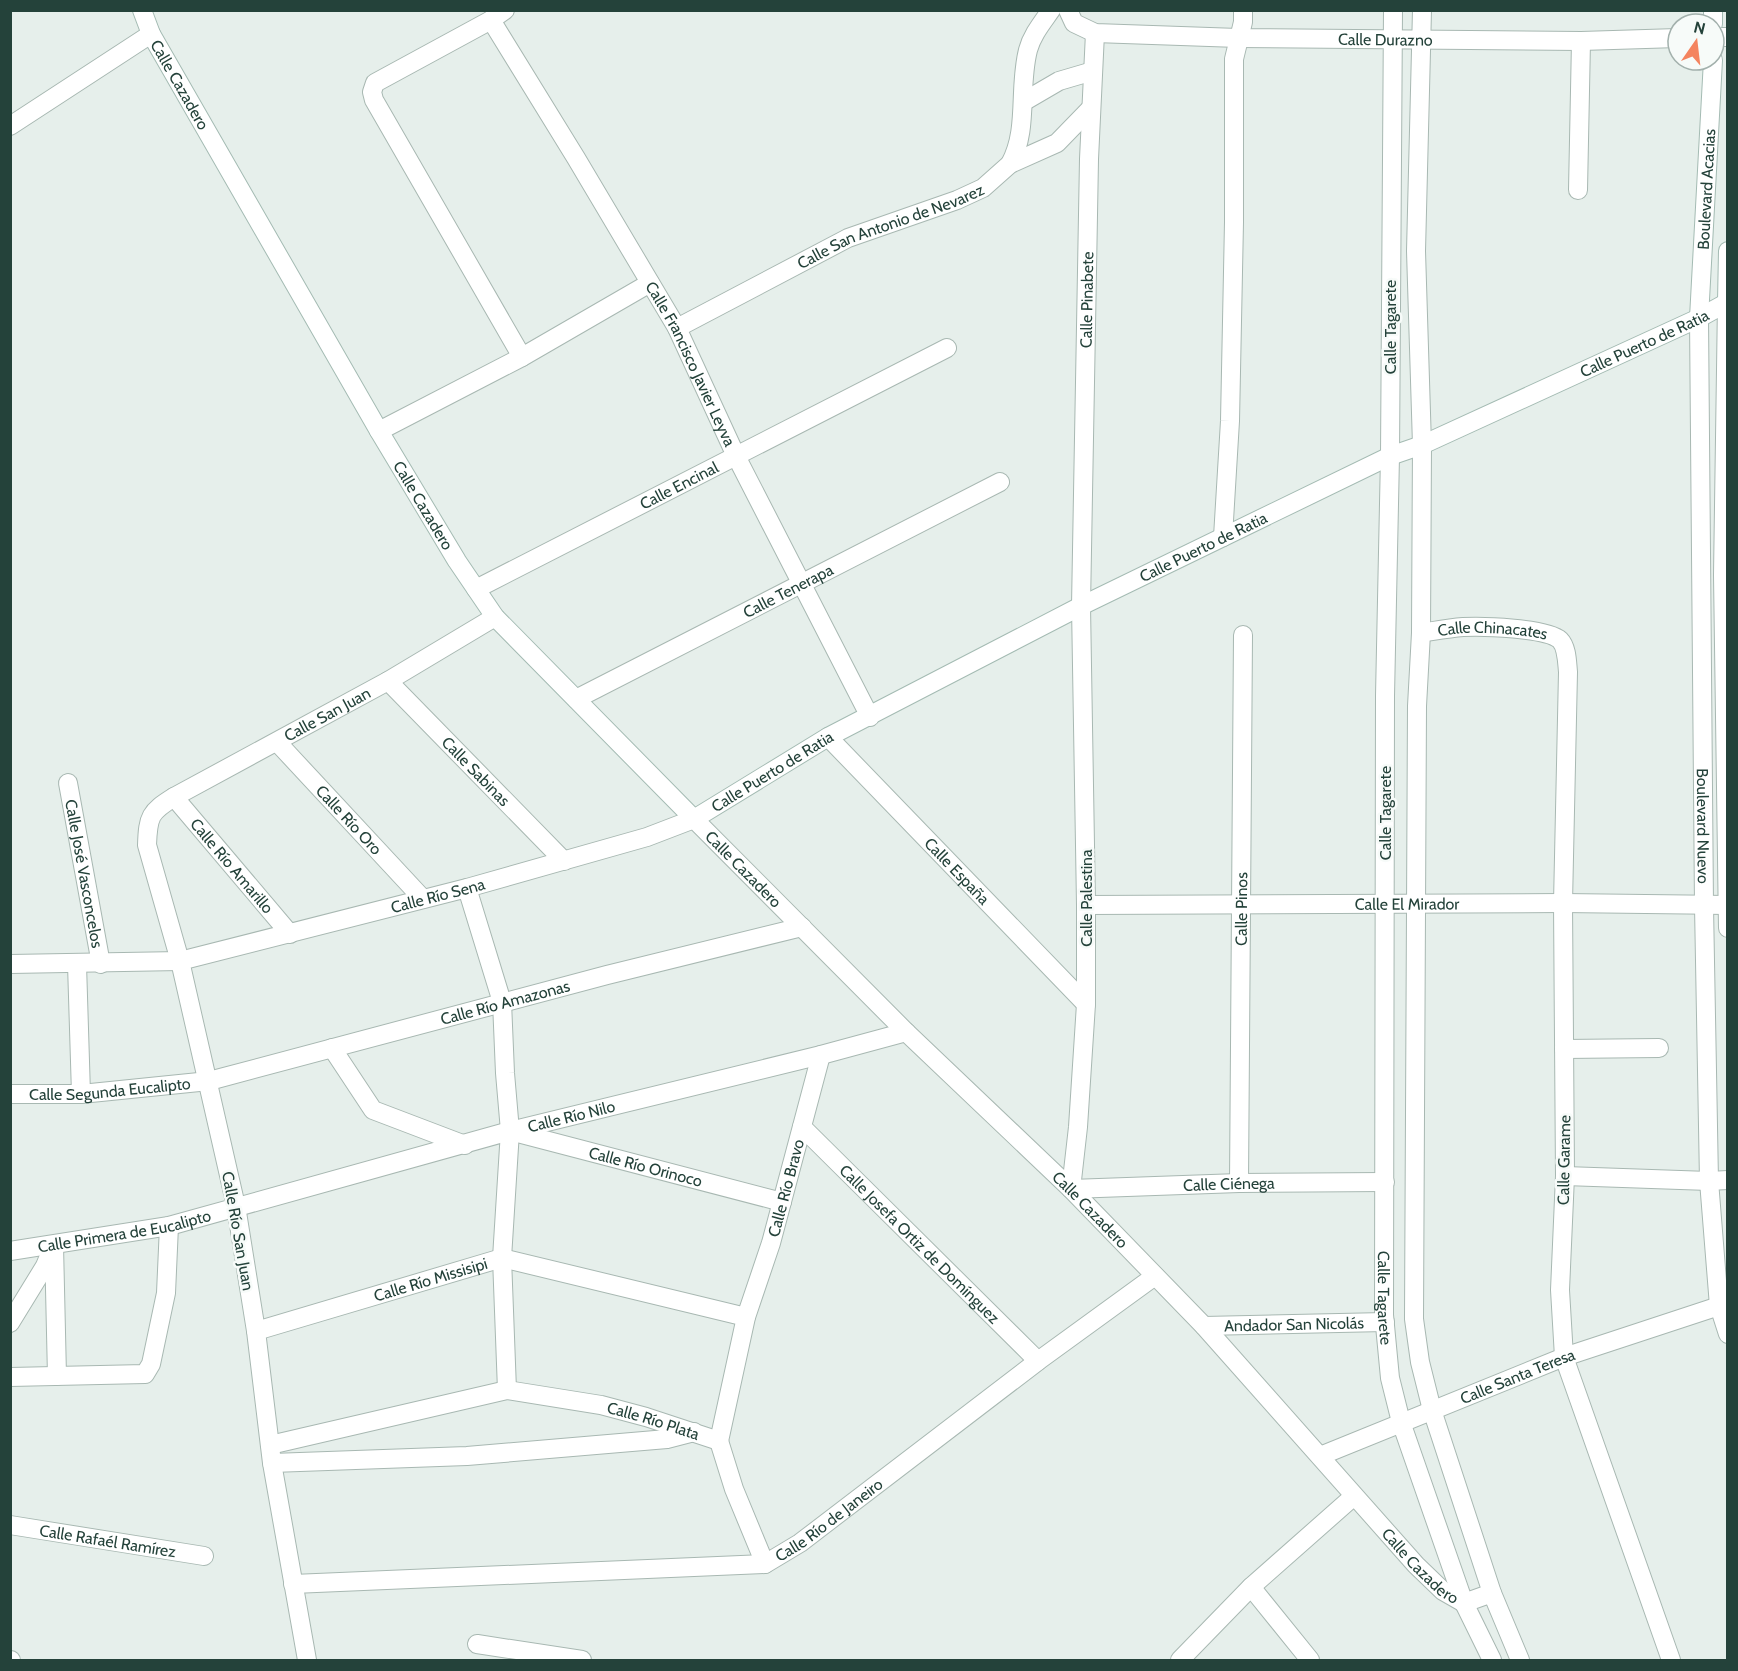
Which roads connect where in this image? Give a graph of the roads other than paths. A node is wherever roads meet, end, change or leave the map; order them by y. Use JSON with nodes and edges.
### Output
{"nodes":[{"id":1,"x":142,"y":10,"type":"edge"},
{"id":2,"x":1051,"y":10,"type":"edge"},
{"id":3,"x":1068,"y":10,"type":"edge"},
{"id":4,"x":1243,"y":10,"type":"edge"},
{"id":5,"x":1393,"y":10,"type":"edge"},
{"id":6,"x":1422,"y":10,"type":"edge"},
{"id":7,"x":498,"y":15,"type":"edge"},
{"id":8,"x":1095,"y":33,"type":"junction"},
{"id":9,"x":151,"y":34,"type":"junction"},
{"id":10,"x":1238,"y":38,"type":"junction"},
{"id":11,"x":1392,"y":38,"type":"junction"},
{"id":12,"x":1421,"y":38,"type":"junction"},
{"id":13,"x":1666,"y":38,"type":"edge"},
{"id":14,"x":1581,"y":41,"type":"junction"},
{"id":15,"x":1093,"y":71,"type":"junction"},
{"id":16,"x":1712,"y":72,"type":"edge"},
{"id":17,"x":1023,"y":102,"type":"junction"},
{"id":18,"x":1091,"y":108,"type":"junction"},
{"id":19,"x":10,"y":126,"type":"edge"},
{"id":20,"x":1010,"y":164,"type":"junction"},
{"id":21,"x":1578,"y":190,"type":"dead end"},
{"id":22,"x":1391,"y":249,"type":"junction"},
{"id":23,"x":1416,"y":250,"type":"junction"},
{"id":24,"x":1728,"y":251,"type":"edge"},
{"id":25,"x":650,"y":283,"type":"junction"},
{"id":26,"x":1727,"y":302,"type":"edge"},
{"id":27,"x":1700,"y":318,"type":"junction"},
{"id":28,"x":677,"y":328,"type":"junction"},
{"id":29,"x":947,"y":348,"type":"dead end"},
{"id":30,"x":522,"y":357,"type":"junction"},
{"id":31,"x":380,"y":431,"type":"junction"},
{"id":32,"x":1422,"y":445,"type":"junction"},
{"id":33,"x":736,"y":456,"type":"junction"},
{"id":34,"x":1390,"y":456,"type":"junction"},
{"id":35,"x":1000,"y":482,"type":"dead end"},
{"id":36,"x":1223,"y":537,"type":"junction"},
{"id":37,"x":801,"y":582,"type":"junction"},
{"id":38,"x":476,"y":589,"type":"junction"},
{"id":39,"x":1081,"y":606,"type":"junction"},
{"id":40,"x":495,"y":617,"type":"junction"},
{"id":41,"x":1420,"y":633,"type":"junction"},
{"id":42,"x":1243,"y":635,"type":"dead end"},
{"id":43,"x":1562,"y":642,"type":"joint"},
{"id":44,"x":388,"y":681,"type":"junction"},
{"id":45,"x":576,"y":699,"type":"junction"},
{"id":46,"x":870,"y":717,"type":"junction"},
{"id":47,"x":828,"y":737,"type":"junction"},
{"id":48,"x":277,"y":742,"type":"junction"},
{"id":49,"x":68,"y":783,"type":"dead end"},
{"id":50,"x":174,"y":797,"type":"junction"},
{"id":51,"x":156,"y":808,"type":"joint"},
{"id":52,"x":694,"y":819,"type":"junction"},
{"id":53,"x":564,"y":861,"type":"junction"},
{"id":54,"x":468,"y":888,"type":"junction"},
{"id":55,"x":423,"y":899,"type":"junction"},
{"id":56,"x":1563,"y":903,"type":"junction"},
{"id":57,"x":1086,"y":904,"type":"junction"},
{"id":58,"x":1241,"y":904,"type":"junction"},
{"id":59,"x":1386,"y":904,"type":"junction"},
{"id":60,"x":1417,"y":904,"type":"junction"},
{"id":61,"x":1727,"y":905,"type":"edge"},
{"id":62,"x":1704,"y":906,"type":"junction"},
{"id":63,"x":802,"y":927,"type":"junction"},
{"id":64,"x":1728,"y":928,"type":"edge"},
{"id":65,"x":290,"y":934,"type":"junction"},
{"id":66,"x":180,"y":961,"type":"junction"},
{"id":67,"x":10,"y":964,"type":"edge"},
{"id":68,"x":77,"y":964,"type":"junction"},
{"id":69,"x":101,"y":964,"type":"junction"},
{"id":70,"x":502,"y":1002,"type":"junction"},
{"id":71,"x":1086,"y":1004,"type":"junction"},
{"id":72,"x":906,"y":1032,"type":"junction"},
{"id":73,"x":332,"y":1048,"type":"junction"},
{"id":74,"x":1659,"y":1048,"type":"dead end"},
{"id":75,"x":1564,"y":1049,"type":"junction"},
{"id":76,"x":821,"y":1055,"type":"junction"},
{"id":77,"x":209,"y":1081,"type":"junction"},
{"id":78,"x":10,"y":1094,"type":"edge"},
{"id":79,"x":81,"y":1094,"type":"junction"},
{"id":80,"x":802,"y":1128,"type":"junction"},
{"id":81,"x":510,"y":1131,"type":"junction"},
{"id":82,"x":465,"y":1145,"type":"junction"},
{"id":83,"x":1565,"y":1176,"type":"junction"},
{"id":84,"x":1718,"y":1180,"type":"edge"},
{"id":85,"x":1385,"y":1182,"type":"junction"},
{"id":86,"x":1239,"y":1184,"type":"junction"},
{"id":87,"x":1071,"y":1189,"type":"junction"},
{"id":88,"x":782,"y":1202,"type":"junction"},
{"id":89,"x":236,"y":1206,"type":"junction"},
{"id":90,"x":169,"y":1226,"type":"junction"},
{"id":91,"x":54,"y":1245,"type":"junction"},
{"id":92,"x":10,"y":1251,"type":"edge"},
{"id":93,"x":502,"y":1258,"type":"junction"},
{"id":94,"x":1155,"y":1276,"type":"junction"},
{"id":95,"x":1719,"y":1306,"type":"junction"},
{"id":96,"x":746,"y":1317,"type":"junction"},
{"id":97,"x":1385,"y":1322,"type":"junction"},
{"id":98,"x":10,"y":1323,"type":"edge"},
{"id":99,"x":1204,"y":1326,"type":"junction"},
{"id":100,"x":256,"y":1331,"type":"junction"},
{"id":101,"x":1728,"y":1334,"type":"edge"},
{"id":102,"x":1564,"y":1357,"type":"junction"},
{"id":103,"x":1038,"y":1361,"type":"junction"},
{"id":104,"x":57,"y":1376,"type":"junction"},
{"id":105,"x":10,"y":1377,"type":"edge"},
{"id":106,"x":507,"y":1390,"type":"junction"},
{"id":107,"x":1432,"y":1410,"type":"junction"},
{"id":108,"x":1401,"y":1422,"type":"junction"},
{"id":109,"x":694,"y":1432,"type":"junction"},
{"id":110,"x":719,"y":1441,"type":"junction"},
{"id":111,"x":271,"y":1454,"type":"junction"},
{"id":112,"x":1320,"y":1456,"type":"junction"},
{"id":113,"x":1354,"y":1496,"type":"junction"},
{"id":114,"x":10,"y":1525,"type":"edge"},
{"id":115,"x":204,"y":1556,"type":"dead end"},
{"id":116,"x":765,"y":1564,"type":"junction"},
{"id":117,"x":293,"y":1584,"type":"junction"},
{"id":118,"x":1251,"y":1587,"type":"junction"},
{"id":119,"x":1492,"y":1593,"type":"junction"},
{"id":120,"x":1464,"y":1603,"type":"junction"},
{"id":121,"x":477,"y":1644,"type":"dead end"},
{"id":122,"x":307,"y":1660,"type":"edge"},
{"id":123,"x":582,"y":1660,"type":"edge"},
{"id":124,"x":1180,"y":1660,"type":"edge"},
{"id":125,"x":1310,"y":1660,"type":"edge"},
{"id":126,"x":1492,"y":1660,"type":"edge"},
{"id":127,"x":1520,"y":1660,"type":"edge"},
{"id":128,"x":1671,"y":1660,"type":"edge"}],
"edges":[{"from":1,"to":9,"type":"street","name":"Calle Cazadero"},
{"from":2,"to":17,"type":"street"},
{"from":3,"to":8,"type":"street"},
{"from":4,"to":10,"type":"street"},
{"from":5,"to":11,"type":"street","name":"Calle Tagarete"},
{"from":6,"to":12,"type":"street","name":"Calle Tagarete"},
{"from":7,"to":25,"type":"street","name":"Calle Francisco Javier Leyva"},
{"from":7,"to":30,"type":"street"},
{"from":8,"to":10,"type":"street","name":"Calle Durazno"},
{"from":8,"to":15,"type":"street","name":"Calle Pinabete"},
{"from":9,"to":19,"type":"street"},
{"from":9,"to":31,"type":"street","name":"Calle Cazadero"},
{"from":10,"to":11,"type":"street","name":"Calle Durazno"},
{"from":10,"to":36,"type":"street"},
{"from":11,"to":12,"type":"street","name":"Calle Durazno"},
{"from":11,"to":22,"type":"street","name":"Calle Tagarete"},
{"from":12,"to":14,"type":"street","name":"Calle Durazno"},
{"from":12,"to":23,"type":"street","name":"Calle Tagarete"},
{"from":13,"to":14,"type":"street","name":"Calle Durazno"},
{"from":14,"to":21,"type":"street"},
{"from":15,"to":17,"type":"street"},
{"from":15,"to":18,"type":"street","name":"Calle Pinabete"},
{"from":16,"to":27,"type":"street","name":"Boulevard Acacias"},
{"from":17,"to":20,"type":"street"},
{"from":18,"to":20,"type":"street","name":"Calle San Antonio de Nevarez"},
{"from":18,"to":39,"type":"street","name":"Calle Pinabete"},
{"from":20,"to":28,"type":"street","name":"Calle San Antonio de Nevarez"},
{"from":22,"to":23,"type":"street"},
{"from":22,"to":34,"type":"street","name":"Calle Tagarete"},
{"from":23,"to":32,"type":"street","name":"Calle Tagarete"},
{"from":24,"to":26,"type":"street","name":"Boulevard Acacias"},
{"from":25,"to":28,"type":"street","name":"Calle Francisco Javier Leyva"},
{"from":25,"to":30,"type":"street"},
{"from":26,"to":27,"type":"street","name":"Calle Puerto de Ratia"},
{"from":26,"to":61,"type":"street","name":"Boulevard Nuevo"},
{"from":27,"to":32,"type":"street","name":"Calle Puerto de Ratia"},
{"from":27,"to":62,"type":"street","name":"Boulevard Nuevo"},
{"from":28,"to":33,"type":"street","name":"Calle Francisco Javier Leyva"},
{"from":29,"to":33,"type":"street","name":"Calle Encinal"},
{"from":30,"to":31,"type":"street"},
{"from":31,"to":38,"type":"street","name":"Calle Cazadero"},
{"from":32,"to":34,"type":"street","name":"Calle Puerto de Ratia"},
{"from":32,"to":41,"type":"street","name":"Calle Tagarete"},
{"from":33,"to":37,"type":"street","name":"Calle Francisco Javier Leyva"},
{"from":33,"to":38,"type":"street","name":"Calle Encinal"},
{"from":34,"to":36,"type":"street","name":"Calle Puerto de Ratia"},
{"from":34,"to":59,"type":"street","name":"Calle Tagarete"},
{"from":35,"to":37,"type":"street","name":"Calle Tenerapa"},
{"from":36,"to":39,"type":"street","name":"Calle Puerto de Ratia"},
{"from":37,"to":45,"type":"street","name":"Calle Tenerapa"},
{"from":37,"to":46,"type":"street","name":"Calle Francisco Javier Leyva"},
{"from":38,"to":40,"type":"street","name":"Calle Cazadero"},
{"from":39,"to":46,"type":"street","name":"Calle Puerto de Ratia"},
{"from":39,"to":57,"type":"street","name":"Calle Palestina"},
{"from":40,"to":44,"type":"street","name":"Calle San Juan"},
{"from":40,"to":45,"type":"street","name":"Calle Cazadero"},
{"from":41,"to":43,"type":"street","name":"Calle Chinacates"},
{"from":41,"to":60,"type":"street","name":"Calle Tagarete"},
{"from":42,"to":58,"type":"street","name":"Calle Pinos"},
{"from":43,"to":56,"type":"street","name":"Calle Garame"},
{"from":44,"to":48,"type":"street","name":"Calle San Juan"},
{"from":44,"to":53,"type":"street","name":"Calle Sabinas"},
{"from":45,"to":52,"type":"street","name":"Calle Cazadero"},
{"from":46,"to":47,"type":"street","name":"Calle Puerto de Ratia"},
{"from":47,"to":52,"type":"street","name":"Calle Puerto de Ratia"},
{"from":47,"to":71,"type":"street","name":"Calle España"},
{"from":48,"to":50,"type":"street","name":"Calle San Juan"},
{"from":48,"to":55,"type":"street","name":"Calle Río Oro"},
{"from":49,"to":69,"type":"street","name":"Calle José Vasconcelos"},
{"from":50,"to":51,"type":"street","name":"Calle San Juan"},
{"from":50,"to":65,"type":"street","name":"Calle Río Amarillo"},
{"from":51,"to":66,"type":"street","name":"Calle Río San Juan"},
{"from":52,"to":53,"type":"street","name":"Calle Río Sena"},
{"from":52,"to":63,"type":"street","name":"Calle Cazadero"},
{"from":53,"to":54,"type":"street","name":"Calle Río Sena"},
{"from":54,"to":55,"type":"street","name":"Calle Río Sena"},
{"from":54,"to":70,"type":"street"},
{"from":55,"to":65,"type":"street","name":"Calle Río Sena"},
{"from":56,"to":60,"type":"street","name":"Calle El Mirador"},
{"from":56,"to":62,"type":"street","name":"Calle El Mirador"},
{"from":56,"to":75,"type":"street","name":"Calle Garame"},
{"from":57,"to":58,"type":"street","name":"Calle El Mirador"},
{"from":57,"to":71,"type":"street","name":"Calle Palestina"},
{"from":58,"to":59,"type":"street","name":"Calle El Mirador"},
{"from":58,"to":86,"type":"street","name":"Calle Pinos"},
{"from":59,"to":60,"type":"street","name":"Calle El Mirador"},
{"from":59,"to":85,"type":"street","name":"Calle Tagarete"},
{"from":60,"to":107,"type":"street","name":"Calle Tagarete"},
{"from":61,"to":62,"type":"street","name":"Calle El Mirador"},
{"from":61,"to":64,"type":"street","name":"Boulevard Nuevo"},
{"from":62,"to":84,"type":"street","name":"Boulevard Nuevo"},
{"from":63,"to":70,"type":"street","name":"Calle Río Amazonas"},
{"from":63,"to":72,"type":"street","name":"Calle Cazadero"},
{"from":65,"to":66,"type":"street","name":"Calle Río Sena"},
{"from":66,"to":69,"type":"street","name":"Calle Río Sena"},
{"from":66,"to":77,"type":"street","name":"Calle Río San Juan"},
{"from":67,"to":68,"type":"street","name":"Calle Río Sena"},
{"from":68,"to":69,"type":"street","name":"Calle Río Sena"},
{"from":68,"to":79,"type":"street"},
{"from":70,"to":73,"type":"street","name":"Calle Río Amazonas"},
{"from":70,"to":81,"type":"street"},
{"from":71,"to":87,"type":"street","name":"Calle Palestina"},
{"from":72,"to":76,"type":"street","name":"Calle Río Nilo"},
{"from":72,"to":87,"type":"street","name":"Calle Cazadero"},
{"from":73,"to":77,"type":"street","name":"Calle Río Amazonas"},
{"from":73,"to":82,"type":"street"},
{"from":74,"to":75,"type":"street"},
{"from":75,"to":83,"type":"street","name":"Calle Garame"},
{"from":76,"to":80,"type":"street","name":"Calle Río Bravo"},
{"from":76,"to":81,"type":"street","name":"Calle Río Nilo"},
{"from":77,"to":79,"type":"street","name":"Calle Segunda Eucalipto"},
{"from":77,"to":89,"type":"street","name":"Calle Río San Juan"},
{"from":78,"to":79,"type":"street","name":"Calle Segunda Eucalipto"},
{"from":80,"to":88,"type":"street","name":"Calle Río Bravo"},
{"from":80,"to":103,"type":"street","name":"Calle Josefa Ortiz de Domínguez"},
{"from":81,"to":82,"type":"street","name":"Calle Río Nilo"},
{"from":81,"to":88,"type":"street","name":"Calle Río Orinoco"},
{"from":81,"to":93,"type":"street"},
{"from":82,"to":89,"type":"street","name":"Calle Río Nilo"},
{"from":83,"to":84,"type":"street"},
{"from":83,"to":102,"type":"street","name":"Calle Garame"},
{"from":84,"to":95,"type":"street","name":"Boulevard Nuevo"},
{"from":85,"to":86,"type":"street","name":"Calle Ciénega"},
{"from":85,"to":97,"type":"street","name":"Calle Tagarete"},
{"from":86,"to":87,"type":"street","name":"Calle Ciénega"},
{"from":87,"to":94,"type":"street","name":"Calle Cazadero"},
{"from":88,"to":96,"type":"street","name":"Calle Río Bravo"},
{"from":89,"to":90,"type":"street","name":"Calle Primera de Eucalipto"},
{"from":89,"to":100,"type":"street","name":"Calle Río San Juan"},
{"from":90,"to":91,"type":"street","name":"Calle Primera de Eucalipto"},
{"from":90,"to":104,"type":"street"},
{"from":91,"to":92,"type":"street","name":"Calle Primera de Eucalipto"},
{"from":91,"to":98,"type":"street"},
{"from":91,"to":104,"type":"street"},
{"from":93,"to":96,"type":"street","name":"Calle Río Missisipi"},
{"from":93,"to":100,"type":"street","name":"Calle Río Missisipi"},
{"from":93,"to":106,"type":"street"},
{"from":94,"to":99,"type":"street","name":"Calle Cazadero"},
{"from":94,"to":103,"type":"street","name":"Calle Río de Janeiro"},
{"from":95,"to":101,"type":"street","name":"Boulevard Nuevo"},
{"from":95,"to":102,"type":"street","name":"Calle Santa Teresa"},
{"from":96,"to":110,"type":"street","name":"Calle Río Bravo"},
{"from":97,"to":99,"type":"street","name":"Andador San Nicolás"},
{"from":97,"to":108,"type":"street","name":"Calle Tagarete"},
{"from":99,"to":112,"type":"street","name":"Calle Cazadero"},
{"from":100,"to":111,"type":"street","name":"Calle Río San Juan"},
{"from":102,"to":107,"type":"street","name":"Calle Santa Teresa"},
{"from":102,"to":128,"type":"street","name":"Calle Garame"},
{"from":103,"to":116,"type":"street","name":"Calle Río de Janeiro"},
{"from":104,"to":105,"type":"street"},
{"from":106,"to":109,"type":"street","name":"Calle Río Plata"},
{"from":106,"to":111,"type":"street","name":"Calle Río Plata"},
{"from":107,"to":108,"type":"street","name":"Calle Santa Teresa"},
{"from":107,"to":119,"type":"street","name":"Calle Tagarete"},
{"from":108,"to":112,"type":"street","name":"Calle Santa Teresa"},
{"from":108,"to":120,"type":"street","name":"Calle Tagarete"},
{"from":109,"to":110,"type":"street"},
{"from":109,"to":111,"type":"street","name":"Calle Río Plata"},
{"from":110,"to":116,"type":"street"},
{"from":111,"to":117,"type":"street","name":"Calle Río San Juan"},
{"from":112,"to":113,"type":"street","name":"Calle Cazadero"},
{"from":113,"to":118,"type":"street"},
{"from":113,"to":120,"type":"street","name":"Calle Cazadero"},
{"from":114,"to":115,"type":"street","name":"Calle Rafaél Ramírez"},
{"from":116,"to":117,"type":"street","name":"Calle Río de Janeiro"},
{"from":117,"to":122,"type":"street","name":"Calle Río San Juan"},
{"from":118,"to":124,"type":"street"},
{"from":118,"to":125,"type":"street"},
{"from":119,"to":120,"type":"street","name":"Calle Cazadero"},
{"from":119,"to":127,"type":"street"},
{"from":120,"to":126,"type":"street","name":"Calle Cazadero"},
{"from":121,"to":123,"type":"street"}]}
